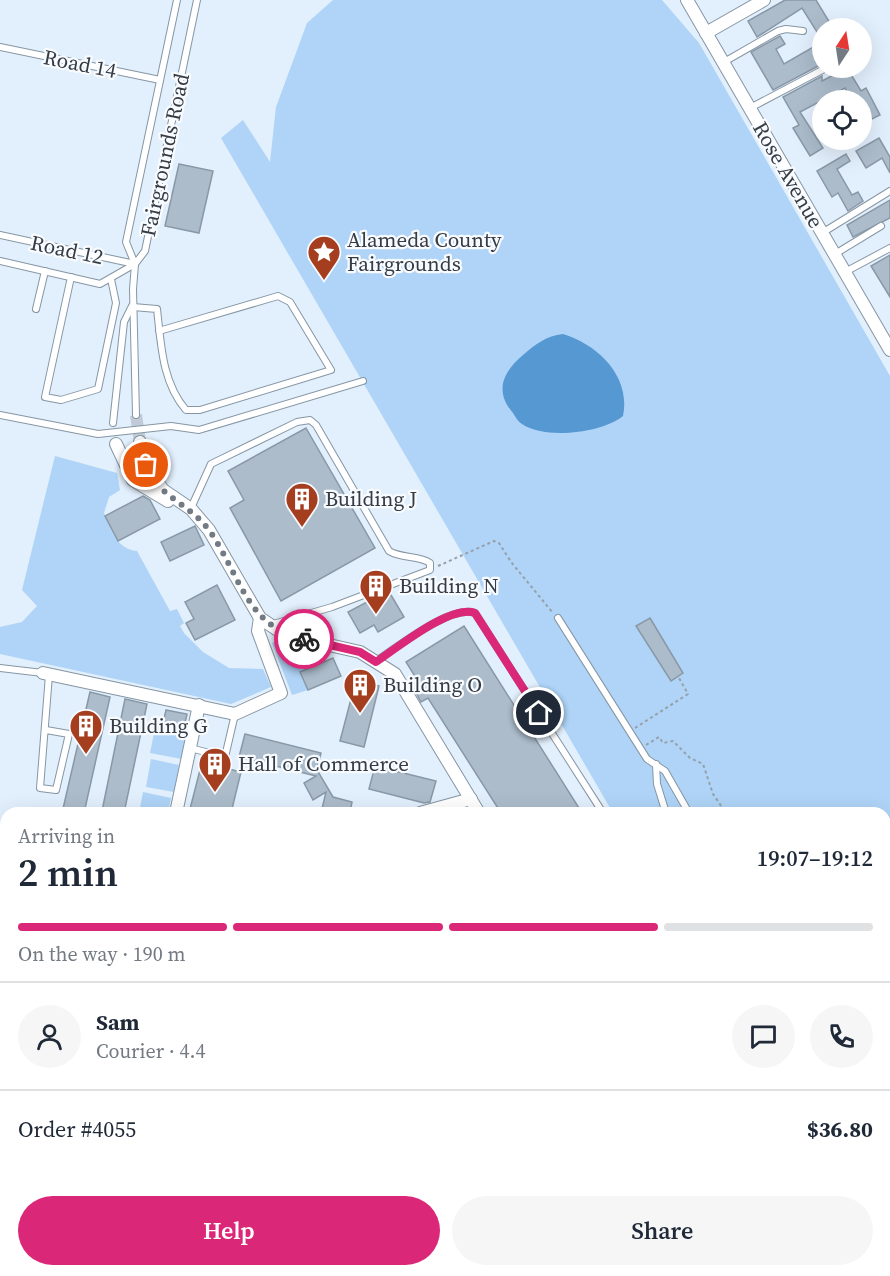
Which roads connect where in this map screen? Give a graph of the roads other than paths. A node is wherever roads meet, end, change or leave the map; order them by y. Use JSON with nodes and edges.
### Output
{"nodes":[{"id":1,"x":177,"y":0,"type":"edge"},
{"id":2,"x":197,"y":0,"type":"edge"},
{"id":3,"x":687,"y":0,"type":"edge"},
{"id":4,"x":764,"y":0,"type":"edge"},
{"id":5,"x":803,"y":31,"type":"dead end"},
{"id":6,"x":706,"y":33,"type":"junction"},
{"id":7,"x":0,"y":48,"type":"edge"},
{"id":8,"x":723,"y":62,"type":"junction"},
{"id":9,"x":812,"y":75,"type":"edge"},
{"id":10,"x":160,"y":80,"type":"junction"},
{"id":11,"x":750,"y":108,"type":"junction"},
{"id":12,"x":890,"y":191,"type":"edge"},
{"id":13,"x":881,"y":226,"type":"dead end"},
{"id":14,"x":822,"y":233,"type":"junction"},
{"id":15,"x":0,"y":235,"type":"edge"},
{"id":16,"x":890,"y":248,"type":"edge"},
{"id":17,"x":835,"y":255,"type":"junction"},
{"id":18,"x":0,"y":261,"type":"edge"},
{"id":19,"x":135,"y":264,"type":"junction"},
{"id":20,"x":45,"y":271,"type":"junction"},
{"id":21,"x":845,"y":273,"type":"junction"},
{"id":22,"x":71,"y":277,"type":"junction"},
{"id":23,"x":111,"y":279,"type":"junction"},
{"id":24,"x":133,"y":305,"type":"junction"},
{"id":25,"x":36,"y":309,"type":"dead end"},
{"id":26,"x":159,"y":331,"type":"junction"},
{"id":27,"x":890,"y":350,"type":"edge"},
{"id":28,"x":363,"y":381,"type":"dead end"},
{"id":29,"x":0,"y":415,"type":"edge"},
{"id":30,"x":136,"y":415,"type":"tunnel mouth"},
{"id":31,"x":113,"y":423,"type":"dead end"},
{"id":32,"x":140,"y":442,"type":"tunnel mouth"},
{"id":33,"x":116,"y":444,"type":"dead end"},
{"id":34,"x":191,"y":509,"type":"junction"},
{"id":35,"x":558,"y":618,"type":"road end"},
{"id":36,"x":265,"y":621,"type":"junction"},
{"id":37,"x":376,"y":662,"type":"junction"},
{"id":38,"x":0,"y":668,"type":"edge"},
{"id":39,"x":46,"y":673,"type":"junction"},
{"id":40,"x":199,"y":705,"type":"junction"},
{"id":41,"x":235,"y":714,"type":"junction"},
{"id":42,"x":46,"y":730,"type":"junction"},
{"id":43,"x":190,"y":748,"type":"junction"},
{"id":44,"x":656,"y":764,"type":"junction"},
{"id":45,"x":471,"y":799,"type":"junction"},
{"id":46,"x":177,"y":807,"type":"edge"},
{"id":47,"x":442,"y":807,"type":"edge"},
{"id":48,"x":476,"y":807,"type":"edge"},
{"id":49,"x":599,"y":807,"type":"edge"},
{"id":50,"x":664,"y":807,"type":"edge"},
{"id":51,"x":686,"y":807,"type":"edge"}],
"edges":[{"from":1,"to":10,"type":"lane"},
{"from":2,"to":19,"type":"lane","name":"Fairgrounds Road"},
{"from":3,"to":6,"type":"street","name":"Rose Avenue"},
{"from":4,"to":6,"type":"street"},
{"from":5,"to":8,"type":"lane"},
{"from":6,"to":8,"type":"street","name":"Rose Avenue"},
{"from":7,"to":10,"type":"lane","name":"Road 14"},
{"from":8,"to":11,"type":"street","name":"Rose Avenue"},
{"from":9,"to":11,"type":"lane"},
{"from":10,"to":19,"type":"lane"},
{"from":11,"to":14,"type":"street","name":"Rose Avenue"},
{"from":12,"to":14,"type":"lane"},
{"from":13,"to":17,"type":"lane"},
{"from":14,"to":17,"type":"street","name":"Rose Avenue"},
{"from":15,"to":19,"type":"lane","name":"Road 12"},
{"from":16,"to":21,"type":"lane"},
{"from":17,"to":21,"type":"street","name":"Rose Avenue"},
{"from":18,"to":20,"type":"lane"},
{"from":19,"to":23,"type":"lane"},
{"from":19,"to":24,"type":"lane","name":"Fairgrounds Road"},
{"from":20,"to":22,"type":"lane"},
{"from":20,"to":25,"type":"lane"},
{"from":21,"to":27,"type":"street","name":"Rose Avenue"},
{"from":22,"to":23,"type":"lane"},
{"from":22,"to":23,"type":"lane"},
{"from":24,"to":26,"type":"lane"},
{"from":24,"to":30,"type":"lane","name":"Fairgrounds Road"},
{"from":24,"to":31,"type":"lane"},
{"from":26,"to":26,"type":"lane"},
{"from":28,"to":29,"type":"lane"},
{"from":32,"to":34,"type":"street"},
{"from":33,"to":34,"type":"street"},
{"from":34,"to":36,"type":"street"},
{"from":34,"to":36,"type":"lane"},
{"from":35,"to":44,"type":"lane"},
{"from":36,"to":37,"type":"street"},
{"from":36,"to":41,"type":"street"},
{"from":37,"to":45,"type":"street"},
{"from":37,"to":49,"type":"lane"},
{"from":38,"to":39,"type":"lane"},
{"from":39,"to":40,"type":"street"},
{"from":39,"to":42,"type":"lane"},
{"from":40,"to":41,"type":"street"},
{"from":40,"to":43,"type":"street"},
{"from":41,"to":43,"type":"lane"},
{"from":42,"to":42,"type":"lane"},
{"from":43,"to":46,"type":"street"},
{"from":44,"to":50,"type":"lane"},
{"from":44,"to":51,"type":"lane"},
{"from":45,"to":47,"type":"street"},
{"from":45,"to":48,"type":"street"}]}
